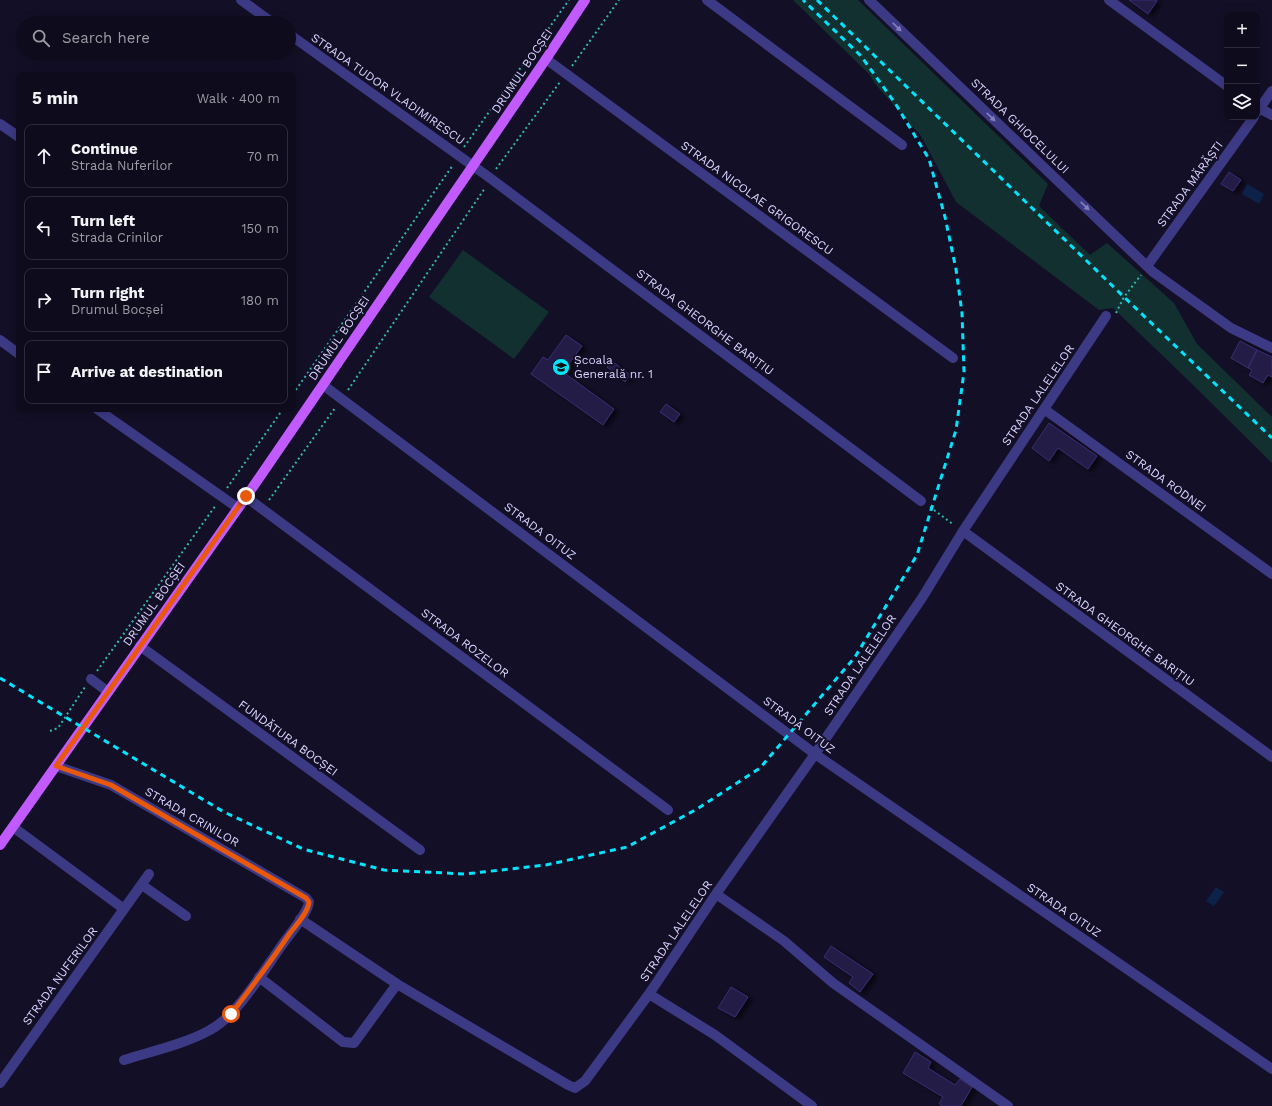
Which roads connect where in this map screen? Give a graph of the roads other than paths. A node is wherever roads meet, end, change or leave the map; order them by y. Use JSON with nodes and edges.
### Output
{"nodes":[{"id":1,"x":241,"y":0,"type":"edge"},
{"id":2,"x":585,"y":0,"type":"edge"},
{"id":3,"x":707,"y":0,"type":"edge"},
{"id":4,"x":869,"y":0,"type":"edge"},
{"id":5,"x":1109,"y":0,"type":"edge"},
{"id":6,"x":263,"y":16,"type":"edge"},
{"id":7,"x":296,"y":39,"type":"edge"},
{"id":8,"x":546,"y":59,"type":"junction"},
{"id":9,"x":1224,"y":84,"type":"edge"},
{"id":10,"x":1272,"y":91,"type":"edge"},
{"id":11,"x":1260,"y":107,"type":"edge"},
{"id":12,"x":1260,"y":112,"type":"edge"},
{"id":13,"x":1272,"y":115,"type":"edge"},
{"id":14,"x":1251,"y":120,"type":"edge"},
{"id":15,"x":0,"y":124,"type":"edge"},
{"id":16,"x":16,"y":135,"type":"edge"},
{"id":17,"x":902,"y":145,"type":"dead end"},
{"id":18,"x":473,"y":165,"type":"junction"},
{"id":19,"x":1150,"y":269,"type":"junction"},
{"id":20,"x":1106,"y":316,"type":"road end"},
{"id":21,"x":0,"y":340,"type":"edge"},
{"id":22,"x":1272,"y":348,"type":"edge"},
{"id":23,"x":16,"y":352,"type":"edge"},
{"id":24,"x":953,"y":358,"type":"dead end"},
{"id":25,"x":323,"y":385,"type":"junction"},
{"id":26,"x":1044,"y":410,"type":"junction"},
{"id":27,"x":101,"y":412,"type":"edge"},
{"id":28,"x":246,"y":496,"type":"junction"},
{"id":29,"x":920,"y":501,"type":"road end"},
{"id":30,"x":238,"y":508,"type":"junction"},
{"id":31,"x":963,"y":531,"type":"junction"},
{"id":32,"x":1272,"y":574,"type":"edge"},
{"id":33,"x":140,"y":646,"type":"junction"},
{"id":34,"x":91,"y":679,"type":"road end"},
{"id":35,"x":108,"y":692,"type":"junction"},
{"id":36,"x":815,"y":754,"type":"junction"},
{"id":37,"x":1272,"y":757,"type":"edge"},
{"id":38,"x":56,"y":766,"type":"junction"},
{"id":39,"x":668,"y":810,"type":"dead end"},
{"id":40,"x":13,"y":827,"type":"junction"},
{"id":41,"x":0,"y":845,"type":"edge"},
{"id":42,"x":420,"y":850,"type":"dead end"},
{"id":43,"x":149,"y":874,"type":"dead end"},
{"id":44,"x":142,"y":885,"type":"junction"},
{"id":45,"x":716,"y":894,"type":"junction"},
{"id":46,"x":124,"y":909,"type":"junction"},
{"id":47,"x":186,"y":916,"type":"dead end"},
{"id":48,"x":300,"y":919,"type":"junction"},
{"id":49,"x":259,"y":977,"type":"junction"},
{"id":50,"x":397,"y":984,"type":"junction"},
{"id":51,"x":649,"y":994,"type":"junction"},
{"id":52,"x":124,"y":1060,"type":"dead end"},
{"id":53,"x":1272,"y":1069,"type":"edge"},
{"id":54,"x":0,"y":1083,"type":"edge"},
{"id":55,"x":812,"y":1106,"type":"edge"},
{"id":56,"x":1008,"y":1106,"type":"edge"}],
"edges":[{"from":1,"to":6,"type":"street"},
{"from":2,"to":8,"type":"main road","name":"DRUMUL BOCȘEI"},
{"from":3,"to":17,"type":"street"},
{"from":4,"to":19,"type":"street","name":"STRADA GHIOCELULUI","one_way":true},
{"from":5,"to":9,"type":"street"},
{"from":7,"to":18,"type":"street","name":"STRADA TUDOR VLADIMIRESCU"},
{"from":8,"to":18,"type":"main road","name":"DRUMUL BOCȘEI"},
{"from":8,"to":24,"type":"street","name":"STRADA NICOLAE GRIGORESCU"},
{"from":10,"to":11,"type":"street","name":"STRADA MĂRĂȘTI"},
{"from":12,"to":13,"type":"street"},
{"from":14,"to":19,"type":"street","name":"STRADA MĂRĂȘTI"},
{"from":15,"to":16,"type":"street"},
{"from":18,"to":25,"type":"main road","name":"DRUMUL BOCȘEI"},
{"from":18,"to":29,"type":"street","name":"STRADA GHEORGHE BARIȚIU"},
{"from":19,"to":22,"type":"street","name":"STRADA GHIOCELULUI"},
{"from":20,"to":26,"type":"street","name":"STRADA LALELELOR"},
{"from":21,"to":23,"type":"street"},
{"from":25,"to":28,"type":"main road","name":"DRUMUL BOCȘEI"},
{"from":25,"to":36,"type":"street","name":"STRADA OITUZ"},
{"from":26,"to":31,"type":"street","name":"STRADA LALELELOR"},
{"from":26,"to":32,"type":"street","name":"STRADA RODNEI"},
{"from":27,"to":30,"type":"street"},
{"from":28,"to":30,"type":"main road","name":"DRUMUL BOCȘEI"},
{"from":28,"to":39,"type":"street","name":"STRADA ROZELOR"},
{"from":30,"to":33,"type":"main road","name":"DRUMUL BOCȘEI"},
{"from":31,"to":36,"type":"street","name":"STRADA LALELELOR"},
{"from":31,"to":37,"type":"street","name":"STRADA GHEORGHE BARIȚIU"},
{"from":33,"to":35,"type":"main road","name":"DRUMUL BOCȘEI"},
{"from":33,"to":42,"type":"street","name":"FUNDĂTURA BOCȘEI"},
{"from":34,"to":35,"type":"street"},
{"from":35,"to":38,"type":"main road","name":"DRUMUL BOCȘEI"},
{"from":36,"to":45,"type":"street","name":"STRADA LALELELOR"},
{"from":36,"to":53,"type":"street","name":"STRADA OITUZ"},
{"from":38,"to":40,"type":"main road","name":"DRUMUL BOCȘEI"},
{"from":38,"to":48,"type":"street","name":"STRADA CRINILOR"},
{"from":40,"to":41,"type":"main road","name":"DRUMUL BOCȘEI"},
{"from":40,"to":46,"type":"street"},
{"from":43,"to":44,"type":"street","name":"STRADA NUFERILOR"},
{"from":44,"to":46,"type":"street","name":"STRADA NUFERILOR"},
{"from":44,"to":47,"type":"street"},
{"from":45,"to":51,"type":"street","name":"STRADA LALELELOR"},
{"from":45,"to":56,"type":"street"},
{"from":46,"to":54,"type":"street","name":"STRADA NUFERILOR"},
{"from":48,"to":49,"type":"street"},
{"from":48,"to":50,"type":"street"},
{"from":49,"to":50,"type":"street"},
{"from":49,"to":52,"type":"street"},
{"from":50,"to":51,"type":"street","name":"STRADA LALELELOR"},
{"from":51,"to":55,"type":"street"}]}
